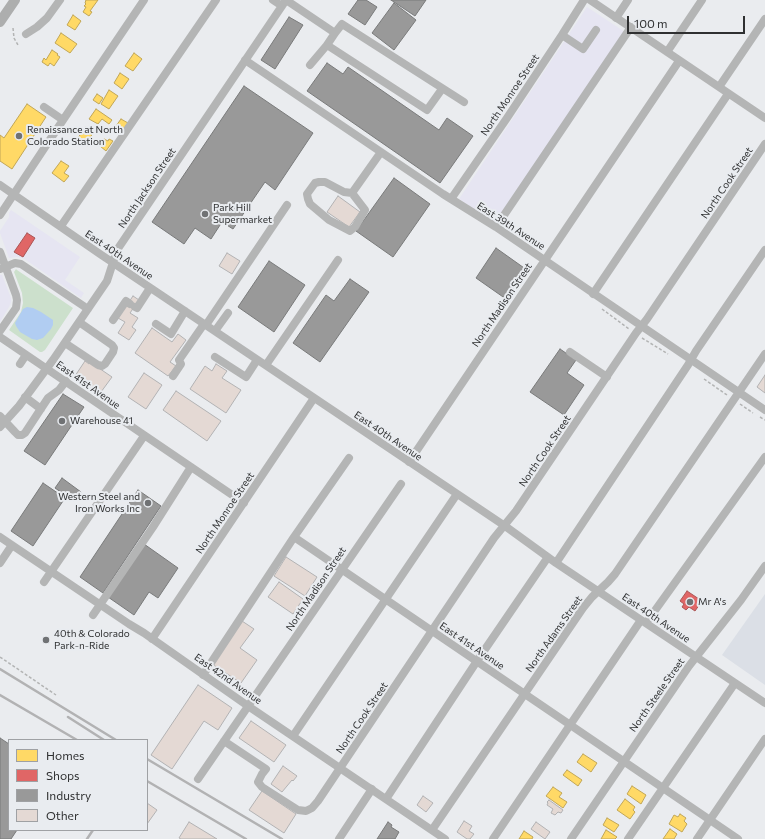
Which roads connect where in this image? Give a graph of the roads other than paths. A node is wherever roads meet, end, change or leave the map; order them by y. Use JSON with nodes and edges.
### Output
{"nodes":[{"id":1,"x":15,"y":0,"type":"edge"},
{"id":2,"x":60,"y":0,"type":"edge"},
{"id":3,"x":144,"y":0,"type":"edge"},
{"id":4,"x":216,"y":0,"type":"edge"},
{"id":5,"x":273,"y":0,"type":"edge"},
{"id":6,"x":584,"y":0,"type":"edge"},
{"id":7,"x":590,"y":0,"type":"edge"},
{"id":8,"x":628,"y":0,"type":"edge"},
{"id":9,"x":702,"y":0,"type":"edge"},
{"id":10,"x":284,"y":2,"type":"edge"},
{"id":11,"x":616,"y":18,"type":"junction"},
{"id":12,"x":765,"y":18,"type":"edge"},
{"id":13,"x":0,"y":22,"type":"edge"},
{"id":14,"x":631,"y":28,"type":"junction"},
{"id":15,"x":596,"y":30,"type":"dead end"},
{"id":16,"x":335,"y":33,"type":"junction"},
{"id":17,"x":26,"y":34,"type":"dead end"},
{"id":18,"x":562,"y":35,"type":"junction"},
{"id":19,"x":327,"y":45,"type":"junction"},
{"id":20,"x":667,"y":52,"type":"junction"},
{"id":21,"x":245,"y":60,"type":"junction"},
{"id":22,"x":679,"y":61,"type":"junction"},
{"id":23,"x":310,"y":65,"type":"dead end"},
{"id":24,"x":719,"y":87,"type":"junction"},
{"id":25,"x":442,"y":89,"type":"junction"},
{"id":26,"x":728,"y":94,"type":"junction"},
{"id":27,"x":464,"y":102,"type":"dead end"},
{"id":28,"x":44,"y":107,"type":"dead end"},
{"id":29,"x":765,"y":118,"type":"edge"},
{"id":30,"x":62,"y":120,"type":"junction"},
{"id":31,"x":765,"y":144,"type":"edge"},
{"id":32,"x":381,"y":152,"type":"junction"},
{"id":33,"x":0,"y":185,"type":"edge"},
{"id":34,"x":352,"y":193,"type":"junction"},
{"id":35,"x":14,"y":194,"type":"junction"},
{"id":36,"x":451,"y":199,"type":"junction"},
{"id":37,"x":286,"y":205,"type":"dead end"},
{"id":38,"x":0,"y":215,"type":"edge"},
{"id":39,"x":61,"y":226,"type":"junction"},
{"id":40,"x":496,"y":227,"type":"junction"},
{"id":41,"x":765,"y":250,"type":"edge"},
{"id":42,"x":0,"y":252,"type":"edge"},
{"id":43,"x":338,"y":260,"type":"dead end"},
{"id":44,"x":544,"y":260,"type":"junction"},
{"id":45,"x":113,"y":263,"type":"junction"},
{"id":46,"x":3,"y":268,"type":"edge"},
{"id":47,"x":150,"y":288,"type":"junction"},
{"id":48,"x":593,"y":294,"type":"junction"},
{"id":49,"x":88,"y":309,"type":"junction"},
{"id":50,"x":185,"y":311,"type":"junction"},
{"id":51,"x":228,"y":312,"type":"dead end"},
{"id":52,"x":113,"y":320,"type":"dead end"},
{"id":53,"x":79,"y":322,"type":"junction"},
{"id":54,"x":156,"y":324,"type":"dead end"},
{"id":55,"x":205,"y":325,"type":"junction"},
{"id":56,"x":641,"y":326,"type":"junction"},
{"id":57,"x":215,"y":331,"type":"junction"},
{"id":58,"x":0,"y":332,"type":"edge"},
{"id":59,"x":0,"y":337,"type":"edge"},
{"id":60,"x":65,"y":343,"type":"junction"},
{"id":61,"x":570,"y":352,"type":"dead end"},
{"id":62,"x":765,"y":354,"type":"edge"},
{"id":63,"x":26,"y":355,"type":"junction"},
{"id":64,"x":215,"y":357,"type":"dead end"},
{"id":65,"x":257,"y":360,"type":"junction"},
{"id":66,"x":691,"y":360,"type":"junction"},
{"id":67,"x":20,"y":364,"type":"dead end"},
{"id":68,"x":266,"y":365,"type":"junction"},
{"id":69,"x":46,"y":369,"type":"junction"},
{"id":70,"x":174,"y":376,"type":"dead end"},
{"id":71,"x":606,"y":377,"type":"junction"},
{"id":72,"x":66,"y":381,"type":"junction"},
{"id":73,"x":739,"y":393,"type":"junction"},
{"id":74,"x":25,"y":397,"type":"junction"},
{"id":75,"x":314,"y":398,"type":"junction"},
{"id":76,"x":41,"y":409,"type":"junction"},
{"id":77,"x":762,"y":414,"type":"edge"},
{"id":78,"x":2,"y":422,"type":"edge"},
{"id":79,"x":144,"y":436,"type":"junction"},
{"id":80,"x":765,"y":457,"type":"edge"},
{"id":81,"x":349,"y":458,"type":"dead end"},
{"id":82,"x":409,"y":462,"type":"junction"},
{"id":83,"x":191,"y":468,"type":"junction"},
{"id":84,"x":401,"y":484,"type":"dead end"},
{"id":85,"x":457,"y":494,"type":"junction"},
{"id":86,"x":244,"y":503,"type":"junction"},
{"id":87,"x":505,"y":526,"type":"junction"},
{"id":88,"x":0,"y":537,"type":"edge"},
{"id":89,"x":294,"y":537,"type":"junction"},
{"id":90,"x":12,"y":545,"type":"junction"},
{"id":91,"x":548,"y":557,"type":"junction"},
{"id":92,"x":0,"y":563,"type":"edge"},
{"id":93,"x":556,"y":563,"type":"junction"},
{"id":94,"x":765,"y":566,"type":"edge"},
{"id":95,"x":342,"y":570,"type":"junction"},
{"id":96,"x":51,"y":571,"type":"junction"},
{"id":97,"x":44,"y":582,"type":"dead end"},
{"id":98,"x":598,"y":591,"type":"junction"},
{"id":99,"x":385,"y":599,"type":"junction"},
{"id":100,"x":100,"y":604,"type":"junction"},
{"id":101,"x":93,"y":615,"type":"dead end"},
{"id":102,"x":644,"y":622,"type":"junction"},
{"id":103,"x":432,"y":631,"type":"junction"},
{"id":104,"x":152,"y":639,"type":"junction"},
{"id":105,"x":696,"y":656,"type":"junction"},
{"id":106,"x":476,"y":661,"type":"junction"},
{"id":107,"x":203,"y":674,"type":"junction"},
{"id":108,"x":735,"y":683,"type":"junction"},
{"id":109,"x":525,"y":694,"type":"junction"},
{"id":110,"x":765,"y":703,"type":"edge"},
{"id":111,"x":248,"y":706,"type":"junction"},
{"id":112,"x":570,"y":725,"type":"junction"},
{"id":113,"x":293,"y":736,"type":"junction"},
{"id":114,"x":765,"y":739,"type":"edge"},
{"id":115,"x":224,"y":741,"type":"junction"},
{"id":116,"x":624,"y":761,"type":"junction"},
{"id":117,"x":341,"y":768,"type":"junction"},
{"id":118,"x":198,"y":779,"type":"dead end"},
{"id":119,"x":662,"y":788,"type":"junction"},
{"id":120,"x":372,"y":790,"type":"junction"},
{"id":121,"x":386,"y":799,"type":"junction"},
{"id":122,"x":710,"y":820,"type":"junction"},
{"id":123,"x":432,"y":830,"type":"junction"},
{"id":124,"x":339,"y":839,"type":"edge"},
{"id":125,"x":445,"y":839,"type":"edge"},
{"id":126,"x":494,"y":839,"type":"edge"},
{"id":127,"x":571,"y":839,"type":"edge"},
{"id":128,"x":628,"y":839,"type":"edge"},
{"id":129,"x":697,"y":839,"type":"edge"},
{"id":130,"x":738,"y":839,"type":"edge"}],
"edges":[{"from":1,"to":13,"type":"main road"},
{"from":2,"to":17,"type":"street"},
{"from":3,"to":30,"type":"street"},
{"from":4,"to":39,"type":"street"},
{"from":5,"to":10,"type":"street"},
{"from":6,"to":18,"type":"street","name":"North Monroe Street"},
{"from":7,"to":11,"type":"street"},
{"from":8,"to":11,"type":"street"},
{"from":9,"to":20,"type":"street"},
{"from":10,"to":16,"type":"street"},
{"from":10,"to":21,"type":"street","name":"North Jackson Street"},
{"from":11,"to":14,"type":"street"},
{"from":12,"to":24,"type":"street"},
{"from":14,"to":20,"type":"street"},
{"from":14,"to":40,"type":"street"},
{"from":15,"to":18,"type":"street"},
{"from":16,"to":19,"type":"street"},
{"from":16,"to":25,"type":"street"},
{"from":18,"to":36,"type":"street","name":"North Monroe Street"},
{"from":19,"to":23,"type":"street"},
{"from":19,"to":25,"type":"street"},
{"from":20,"to":22,"type":"street"},
{"from":21,"to":32,"type":"street","name":"East 39th Avenue"},
{"from":21,"to":45,"type":"street","name":"North Jackson Street"},
{"from":22,"to":24,"type":"street"},
{"from":22,"to":44,"type":"street","name":"North Madison Street"},
{"from":24,"to":26,"type":"street"},
{"from":25,"to":27,"type":"street"},
{"from":26,"to":29,"type":"street"},
{"from":26,"to":48,"type":"street"},
{"from":28,"to":30,"type":"street"},
{"from":30,"to":35,"type":"street"},
{"from":31,"to":56,"type":"street","name":"North Cook Street"},
{"from":32,"to":34,"type":"street"},
{"from":32,"to":36,"type":"street","name":"East 39th Avenue"},
{"from":33,"to":35,"type":"street","name":"East 40th Avenue"},
{"from":34,"to":34,"type":"street"},
{"from":35,"to":38,"type":"street"},
{"from":35,"to":39,"type":"street","name":"East 40th Avenue"},
{"from":36,"to":40,"type":"street","name":"East 39th Avenue"},
{"from":37,"to":55,"type":"street"},
{"from":39,"to":45,"type":"street","name":"East 40th Avenue"},
{"from":40,"to":44,"type":"street","name":"East 39th Avenue"},
{"from":41,"to":66,"type":"street"},
{"from":42,"to":46,"type":"street"},
{"from":43,"to":68,"type":"street"},
{"from":44,"to":48,"type":"street","name":"East 39th Avenue"},
{"from":44,"to":82,"type":"street","name":"North Madison Street"},
{"from":45,"to":47,"type":"street","name":"East 40th Avenue"},
{"from":45,"to":49,"type":"street","name":"North Jackson Street"},
{"from":46,"to":49,"type":"street"},
{"from":46,"to":58,"type":"street"},
{"from":47,"to":50,"type":"street","name":"East 40th Avenue"},
{"from":47,"to":52,"type":"street"},
{"from":48,"to":56,"type":"street","name":"East 39th Avenue"},
{"from":49,"to":53,"type":"street","name":"North Jackson Street"},
{"from":50,"to":54,"type":"street"},
{"from":50,"to":55,"type":"street","name":"East 40th Avenue"},
{"from":51,"to":57,"type":"street"},
{"from":53,"to":60,"type":"street","name":"North Jackson Street"},
{"from":53,"to":60,"type":"street"},
{"from":55,"to":57,"type":"street","name":"East 40th Avenue"},
{"from":55,"to":70,"type":"street"},
{"from":56,"to":66,"type":"street","name":"East 39th Avenue"},
{"from":56,"to":71,"type":"street","name":"North Cook Street"},
{"from":57,"to":65,"type":"street","name":"East 40th Avenue"},
{"from":59,"to":63,"type":"street","name":"East 41st Avenue"},
{"from":60,"to":69,"type":"street","name":"North Jackson Street"},
{"from":61,"to":71,"type":"street"},
{"from":62,"to":73,"type":"street","name":"North Adams Street"},
{"from":63,"to":67,"type":"street"},
{"from":63,"to":69,"type":"street","name":"East 41st Avenue"},
{"from":64,"to":65,"type":"street"},
{"from":65,"to":68,"type":"street","name":"East 40th Avenue"},
{"from":66,"to":73,"type":"street","name":"East 39th Avenue"},
{"from":66,"to":93,"type":"street"},
{"from":68,"to":75,"type":"street","name":"East 40th Avenue"},
{"from":69,"to":72,"type":"street","name":"East 41st Avenue"},
{"from":69,"to":74,"type":"street","name":"North Jackson Street"},
{"from":71,"to":87,"type":"street","name":"North Cook Street"},
{"from":72,"to":76,"type":"street"},
{"from":72,"to":79,"type":"street","name":"East 41st Avenue"},
{"from":73,"to":77,"type":"street","name":"East 39th Avenue"},
{"from":73,"to":98,"type":"street","name":"North Adams Street"},
{"from":74,"to":76,"type":"street"},
{"from":74,"to":78,"type":"street","name":"North Jackson Street"},
{"from":75,"to":82,"type":"street","name":"East 40th Avenue"},
{"from":75,"to":86,"type":"street","name":"North Monroe Street"},
{"from":76,"to":78,"type":"street"},
{"from":79,"to":83,"type":"street","name":"East 41st Avenue"},
{"from":79,"to":96,"type":"street"},
{"from":80,"to":102,"type":"street"},
{"from":81,"to":89,"type":"street"},
{"from":82,"to":85,"type":"street","name":"East 40th Avenue"},
{"from":83,"to":86,"type":"street","name":"East 41st Avenue"},
{"from":83,"to":100,"type":"street"},
{"from":84,"to":95,"type":"street","name":"North Madison Street"},
{"from":85,"to":87,"type":"street","name":"East 40th Avenue"},
{"from":85,"to":99,"type":"street"},
{"from":86,"to":104,"type":"street","name":"North Monroe Street"},
{"from":87,"to":91,"type":"street","name":"East 40th Avenue"},
{"from":87,"to":103,"type":"street","name":"North Cook Street"},
{"from":88,"to":90,"type":"street","name":"East 42nd Avenue"},
{"from":89,"to":95,"type":"street","name":"East 41st Avenue"},
{"from":89,"to":107,"type":"street"},
{"from":90,"to":92,"type":"street"},
{"from":90,"to":96,"type":"street","name":"East 42nd Avenue"},
{"from":91,"to":93,"type":"street","name":"East 40th Avenue"},
{"from":91,"to":106,"type":"street"},
{"from":93,"to":98,"type":"street","name":"East 40th Avenue"},
{"from":94,"to":105,"type":"street","name":"North Steele Street"},
{"from":95,"to":99,"type":"street","name":"East 41st Avenue"},
{"from":95,"to":111,"type":"street","name":"North Madison Street"},
{"from":96,"to":97,"type":"street"},
{"from":96,"to":100,"type":"street","name":"East 42nd Avenue"},
{"from":98,"to":102,"type":"street","name":"East 40th Avenue"},
{"from":98,"to":109,"type":"street","name":"North Adams Street"},
{"from":99,"to":103,"type":"street","name":"East 41st Avenue"},
{"from":99,"to":113,"type":"street"},
{"from":100,"to":101,"type":"street"},
{"from":100,"to":104,"type":"street","name":"East 42nd Avenue"},
{"from":102,"to":105,"type":"street","name":"East 40th Avenue"},
{"from":102,"to":112,"type":"street"},
{"from":103,"to":106,"type":"street","name":"East 41st Avenue"},
{"from":103,"to":117,"type":"street","name":"North Cook Street"},
{"from":104,"to":107,"type":"street","name":"East 42nd Avenue"},
{"from":105,"to":108,"type":"street","name":"East 40th Avenue"},
{"from":105,"to":116,"type":"street","name":"North Steele Street"},
{"from":106,"to":109,"type":"street","name":"East 41st Avenue"},
{"from":106,"to":121,"type":"street"},
{"from":107,"to":111,"type":"street","name":"East 42nd Avenue"},
{"from":108,"to":110,"type":"street","name":"East 40th Avenue"},
{"from":108,"to":119,"type":"street"},
{"from":109,"to":112,"type":"street","name":"East 41st Avenue"},
{"from":109,"to":123,"type":"street","name":"North Adams Street"},
{"from":111,"to":113,"type":"street","name":"East 42nd Avenue"},
{"from":111,"to":115,"type":"street","name":"North Madison Street"},
{"from":112,"to":116,"type":"street","name":"East 41st Avenue"},
{"from":112,"to":126,"type":"street"},
{"from":113,"to":117,"type":"street","name":"East 42nd Avenue"},
{"from":114,"to":122,"type":"street"},
{"from":115,"to":117,"type":"street","name":"North Cook Street"},
{"from":115,"to":118,"type":"street","name":"North Madison Street"},
{"from":116,"to":119,"type":"street","name":"East 41st Avenue"},
{"from":116,"to":127,"type":"street","name":"North Steele Street"},
{"from":117,"to":120,"type":"street","name":"East 42nd Avenue"},
{"from":119,"to":122,"type":"street","name":"East 41st Avenue"},
{"from":119,"to":128,"type":"street"},
{"from":120,"to":121,"type":"street","name":"East 42nd Avenue"},
{"from":120,"to":124,"type":"street"},
{"from":121,"to":123,"type":"street","name":"East 42nd Avenue"},
{"from":122,"to":129,"type":"street"},
{"from":122,"to":130,"type":"street","name":"East 41st Avenue"},
{"from":123,"to":125,"type":"street","name":"East 42nd Avenue"}]}
